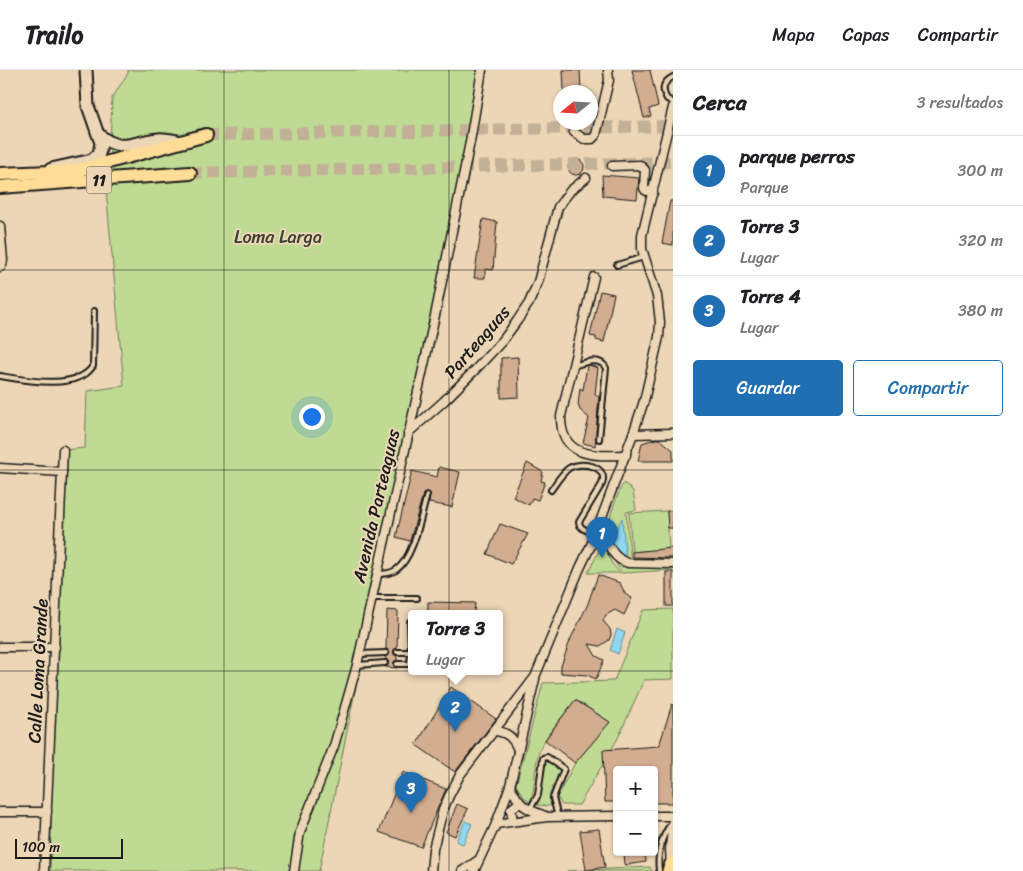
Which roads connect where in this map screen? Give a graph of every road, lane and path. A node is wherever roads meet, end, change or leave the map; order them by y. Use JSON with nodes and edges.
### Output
{"nodes":[{"id":1,"x":86,"y":70,"type":"edge"},
{"id":2,"x":482,"y":70,"type":"edge"},
{"id":3,"x":608,"y":70,"type":"edge"},
{"id":4,"x":673,"y":77,"type":"edge"},
{"id":5,"x":673,"y":102,"type":"edge"},
{"id":6,"x":673,"y":107,"type":"edge"},
{"id":7,"x":574,"y":132,"type":"dead end"},
{"id":8,"x":98,"y":134,"type":"junction"},
{"id":9,"x":206,"y":134,"type":"tunnel mouth"},
{"id":10,"x":177,"y":141,"type":"junction"},
{"id":11,"x":612,"y":166,"type":"dead end"},
{"id":12,"x":190,"y":173,"type":"tunnel mouth"},
{"id":13,"x":41,"y":178,"type":"junction"},
{"id":14,"x":586,"y":178,"type":"dead end"},
{"id":15,"x":3,"y":180,"type":"edge"},
{"id":16,"x":653,"y":193,"type":"junction"},
{"id":17,"x":0,"y":226,"type":"edge"},
{"id":18,"x":644,"y":257,"type":"junction"},
{"id":19,"x":617,"y":265,"type":"dead end"},
{"id":20,"x":0,"y":268,"type":"edge"},
{"id":21,"x":594,"y":277,"type":"dead end"},
{"id":22,"x":94,"y":311,"type":"dead end"},
{"id":23,"x":573,"y":366,"type":"junction"},
{"id":24,"x":0,"y":376,"type":"edge"},
{"id":25,"x":673,"y":433,"type":"edge"},
{"id":26,"x":408,"y":434,"type":"junction"},
{"id":27,"x":633,"y":434,"type":"junction"},
{"id":28,"x":599,"y":438,"type":"dead end"},
{"id":29,"x":63,"y":450,"type":"dead end"},
{"id":30,"x":626,"y":455,"type":"junction"},
{"id":31,"x":0,"y":468,"type":"edge"},
{"id":32,"x":62,"y":472,"type":"junction"},
{"id":33,"x":551,"y":490,"type":"dead end"},
{"id":34,"x":427,"y":495,"type":"dead end"},
{"id":35,"x":596,"y":533,"type":"junction"},
{"id":36,"x":673,"y":564,"type":"edge"},
{"id":37,"x":377,"y":574,"type":"junction"},
{"id":38,"x":371,"y":598,"type":"junction"},
{"id":39,"x":417,"y":598,"type":"dead end"},
{"id":40,"x":0,"y":647,"type":"edge"},
{"id":41,"x":54,"y":647,"type":"junction"},
{"id":42,"x":397,"y":652,"type":"dead end"},
{"id":43,"x":408,"y":652,"type":"edge"},
{"id":44,"x":386,"y":653,"type":"dead end"},
{"id":45,"x":359,"y":654,"type":"junction"},
{"id":46,"x":385,"y":664,"type":"dead end"},
{"id":47,"x":397,"y":664,"type":"dead end"},
{"id":48,"x":408,"y":664,"type":"edge"},
{"id":49,"x":356,"y":665,"type":"junction"},
{"id":50,"x":535,"y":677,"type":"junction"},
{"id":51,"x":493,"y":732,"type":"junction"},
{"id":52,"x":518,"y":750,"type":"junction"},
{"id":53,"x":510,"y":786,"type":"junction"},
{"id":54,"x":519,"y":803,"type":"junction"},
{"id":55,"x":530,"y":810,"type":"junction"},
{"id":56,"x":0,"y":812,"type":"edge"},
{"id":57,"x":47,"y":812,"type":"junction"},
{"id":58,"x":613,"y":816,"type":"edge"},
{"id":59,"x":547,"y":817,"type":"junction"},
{"id":60,"x":558,"y":817,"type":"junction"},
{"id":61,"x":658,"y":817,"type":"edge"},
{"id":62,"x":673,"y":819,"type":"edge"},
{"id":63,"x":513,"y":821,"type":"junction"},
{"id":64,"x":496,"y":824,"type":"junction"},
{"id":65,"x":479,"y":859,"type":"junction"},
{"id":66,"x":668,"y":868,"type":"edge"},
{"id":67,"x":44,"y":871,"type":"edge"},
{"id":68,"x":294,"y":871,"type":"edge"},
{"id":69,"x":431,"y":871,"type":"edge"},
{"id":70,"x":462,"y":871,"type":"edge"},
{"id":71,"x":474,"y":871,"type":"edge"}],
"edges":[{"from":1,"to":8,"type":"street"},
{"from":2,"to":26,"type":"street","name":"Avenida Parteaguas"},
{"from":3,"to":7,"type":"street"},
{"from":4,"to":5,"type":"lane"},
{"from":6,"to":16,"type":"street"},
{"from":8,"to":10,"type":"street"},
{"from":8,"to":13,"type":"street"},
{"from":9,"to":10,"type":"main road","number":"11"},
{"from":10,"to":13,"type":"main road","number":"11"},
{"from":11,"to":16,"type":"street"},
{"from":12,"to":13,"type":"main road","number":"11"},
{"from":13,"to":15,"type":"main road","number":"11"},
{"from":13,"to":15,"type":"main road"},
{"from":14,"to":26,"type":"street","name":"Parteaguas"},
{"from":16,"to":18,"type":"street"},
{"from":17,"to":20,"type":"street"},
{"from":18,"to":19,"type":"lane"},
{"from":18,"to":27,"type":"street"},
{"from":21,"to":23,"type":"street"},
{"from":22,"to":24,"type":"lane"},
{"from":23,"to":28,"type":"lane"},
{"from":23,"to":30,"type":"street"},
{"from":25,"to":27,"type":"street"},
{"from":26,"to":37,"type":"street","name":"Avenida Parteaguas"},
{"from":27,"to":30,"type":"street"},
{"from":29,"to":32,"type":"street","name":"Calle Loma Grande"},
{"from":30,"to":35,"type":"street"},
{"from":31,"to":32,"type":"street"},
{"from":32,"to":41,"type":"street","name":"Calle Loma Grande"},
{"from":33,"to":35,"type":"lane"},
{"from":34,"to":37,"type":"lane"},
{"from":35,"to":36,"type":"street"},
{"from":35,"to":50,"type":"street"},
{"from":37,"to":38,"type":"street","name":"Avenida Parteaguas"},
{"from":38,"to":39,"type":"lane"},
{"from":38,"to":45,"type":"street","name":"Avenida Parteaguas"},
{"from":40,"to":41,"type":"street"},
{"from":41,"to":57,"type":"street","name":"Calle Loma Grande"},
{"from":42,"to":43,"type":"lane"},
{"from":44,"to":45,"type":"lane"},
{"from":45,"to":49,"type":"street","name":"Avenida Parteaguas"},
{"from":46,"to":49,"type":"lane"},
{"from":47,"to":48,"type":"lane"},
{"from":49,"to":68,"type":"street","name":"Avenida Parteaguas"},
{"from":50,"to":51,"type":"street"},
{"from":50,"to":52,"type":"street"},
{"from":51,"to":52,"type":"street"},
{"from":51,"to":69,"type":"street"},
{"from":52,"to":53,"type":"street"},
{"from":53,"to":54,"type":"street"},
{"from":53,"to":64,"type":"street"},
{"from":54,"to":55,"type":"street"},
{"from":54,"to":63,"type":"street"},
{"from":55,"to":59,"type":"street"},
{"from":55,"to":60,"type":"lane"},
{"from":56,"to":57,"type":"street"},
{"from":57,"to":67,"type":"street","name":"Calle Loma Grande"},
{"from":58,"to":60,"type":"street"},
{"from":59,"to":60,"type":"street"},
{"from":59,"to":63,"type":"street"},
{"from":61,"to":62,"type":"street"},
{"from":62,"to":66,"type":"street"},
{"from":62,"to":66,"type":"lane"},
{"from":63,"to":64,"type":"street"},
{"from":64,"to":65,"type":"street"},
{"from":65,"to":70,"type":"street"},
{"from":65,"to":71,"type":"street"}]}
